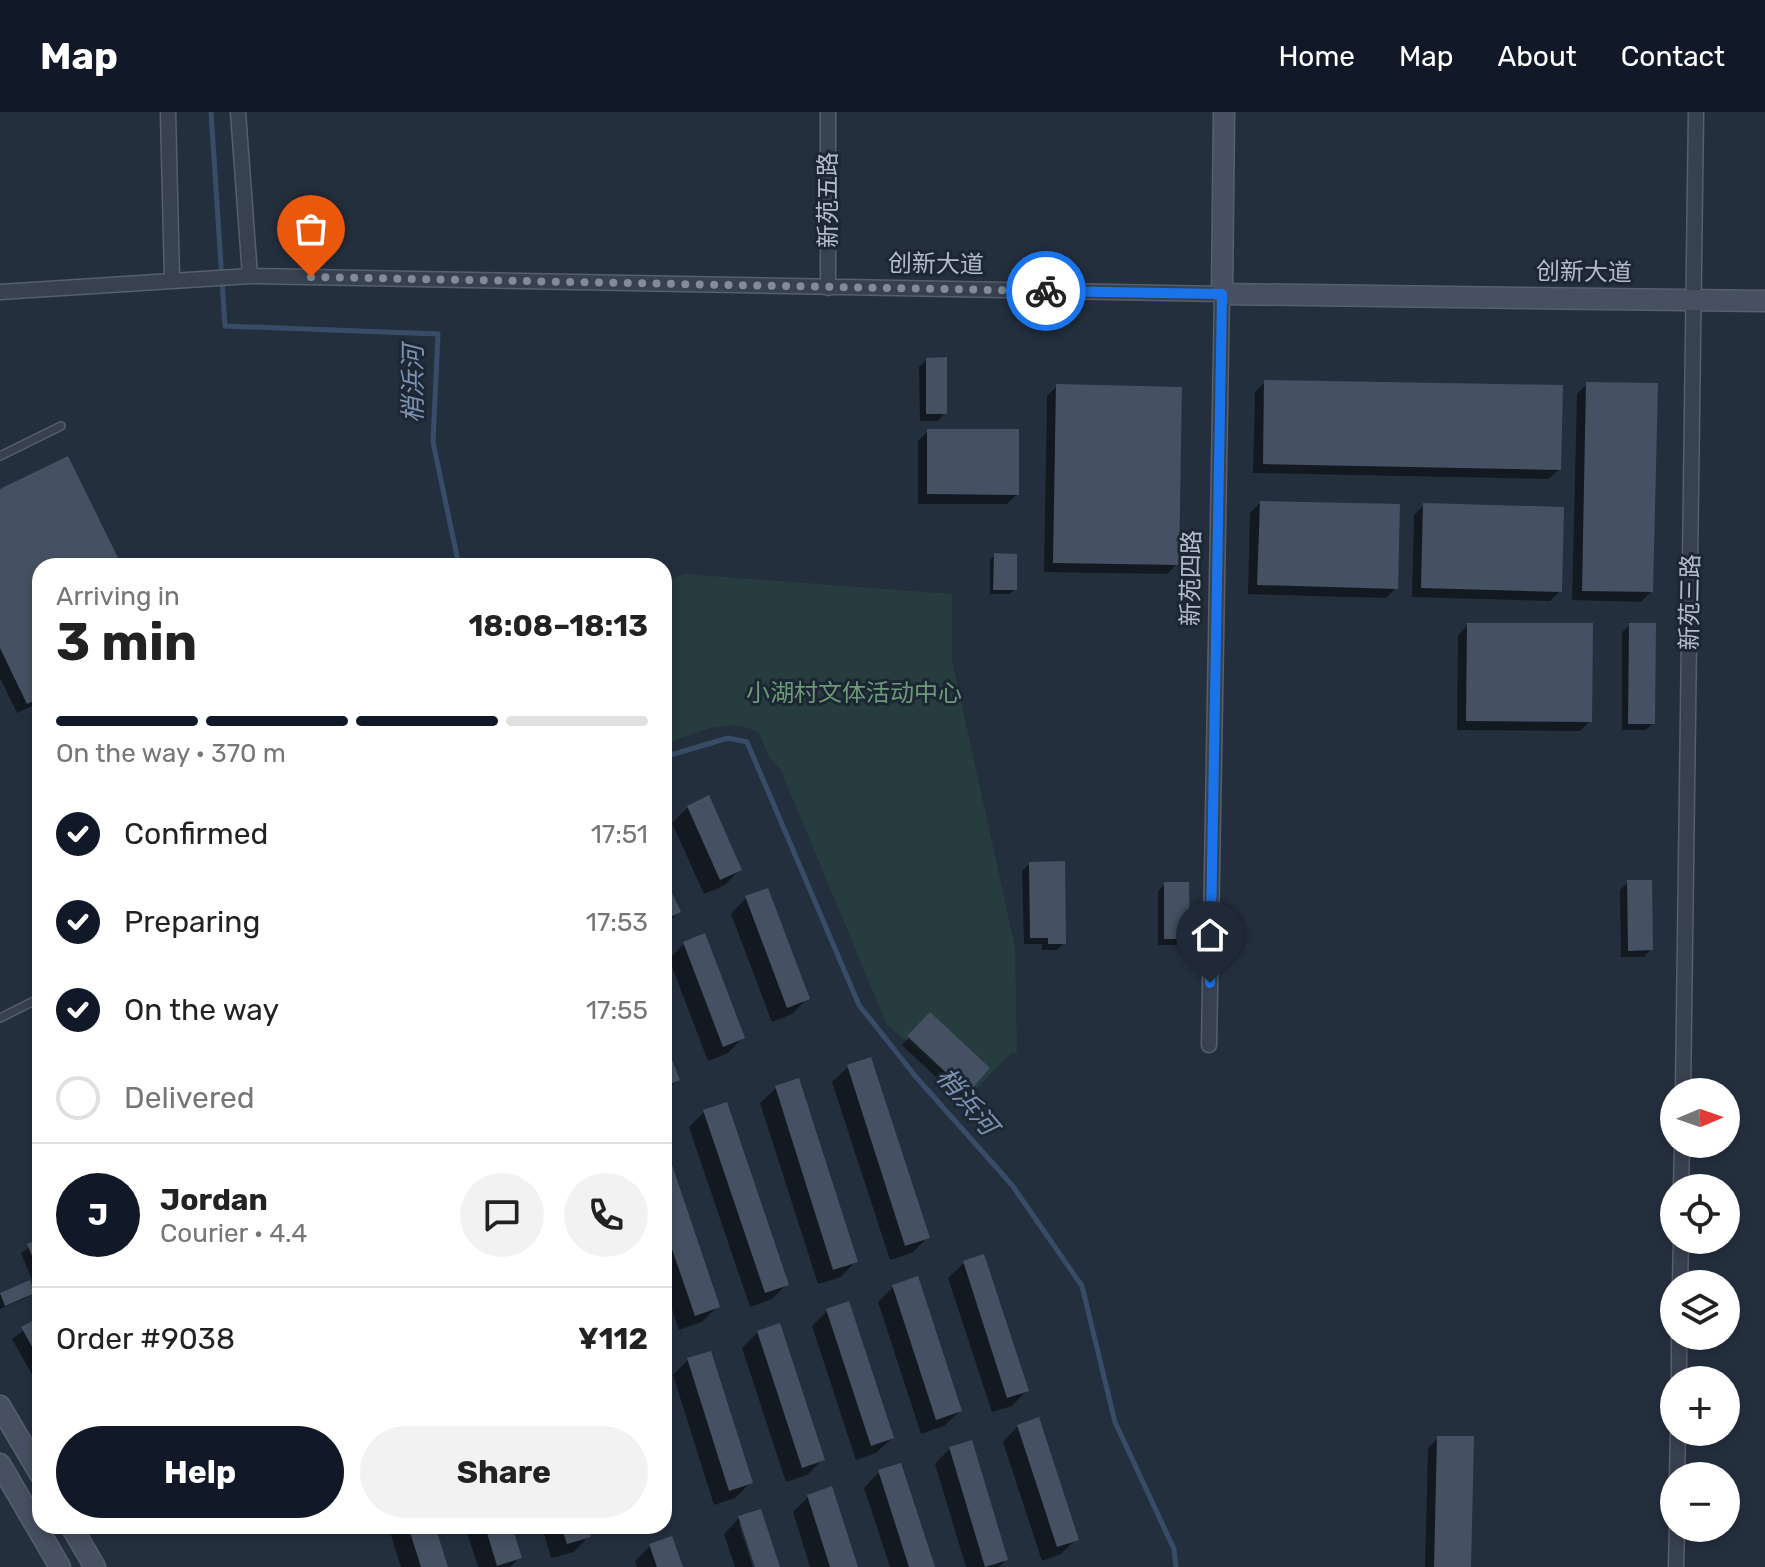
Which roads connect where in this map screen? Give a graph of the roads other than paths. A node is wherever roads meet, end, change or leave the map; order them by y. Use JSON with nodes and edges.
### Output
{"nodes":[{"id":1,"x":168,"y":112,"type":"edge"},
{"id":2,"x":238,"y":112,"type":"edge"},
{"id":3,"x":828,"y":112,"type":"edge"},
{"id":4,"x":1224,"y":112,"type":"edge"},
{"id":5,"x":1696,"y":112,"type":"edge"},
{"id":6,"x":250,"y":276,"type":"junction"},
{"id":7,"x":172,"y":280,"type":"junction"},
{"id":8,"x":828,"y":288,"type":"junction"},
{"id":9,"x":0,"y":292,"type":"edge"},
{"id":10,"x":1222,"y":294,"type":"junction"},
{"id":11,"x":1694,"y":300,"type":"junction"},
{"id":12,"x":1765,"y":301,"type":"edge"},
{"id":13,"x":61,"y":426,"type":"dead end"},
{"id":14,"x":0,"y":456,"type":"edge"},
{"id":15,"x":32,"y":1002,"type":"edge"},
{"id":16,"x":0,"y":1018,"type":"edge"},
{"id":17,"x":1209,"y":1045,"type":"dead end"},
{"id":18,"x":1683,"y":1078,"type":"edge"},
{"id":19,"x":0,"y":1406,"type":"edge"},
{"id":20,"x":32,"y":1460,"type":"edge"},
{"id":21,"x":0,"y":1464,"type":"edge"},
{"id":22,"x":32,"y":1519,"type":"edge"},
{"id":23,"x":41,"y":1534,"type":"edge"},
{"id":24,"x":76,"y":1534,"type":"edge"},
{"id":25,"x":1677,"y":1542,"type":"edge"},
{"id":26,"x":60,"y":1567,"type":"edge"},
{"id":27,"x":95,"y":1567,"type":"edge"},
{"id":28,"x":1676,"y":1567,"type":"edge"}],
"edges":[{"from":1,"to":7,"type":"street"},
{"from":2,"to":6,"type":"street"},
{"from":3,"to":8,"type":"street","name":"新苑五路"},
{"from":4,"to":10,"type":"street","name":"新苑四路"},
{"from":5,"to":11,"type":"street","name":"新苑三路"},
{"from":6,"to":7,"type":"street","name":"创新大道"},
{"from":6,"to":8,"type":"street","name":"创新大道"},
{"from":7,"to":9,"type":"street","name":"创新大道"},
{"from":8,"to":10,"type":"street","name":"创新大道"},
{"from":10,"to":11,"type":"street","name":"创新大道"},
{"from":10,"to":17,"type":"street","name":"新苑四路"},
{"from":11,"to":12,"type":"street","name":"创新大道"},
{"from":11,"to":18,"type":"street","name":"新苑三路"},
{"from":13,"to":14,"type":"lane"},
{"from":15,"to":16,"type":"lane"},
{"from":19,"to":20,"type":"street"},
{"from":21,"to":22,"type":"street"},
{"from":23,"to":26,"type":"street"},
{"from":24,"to":27,"type":"street"},
{"from":25,"to":28,"type":"street"}]}
